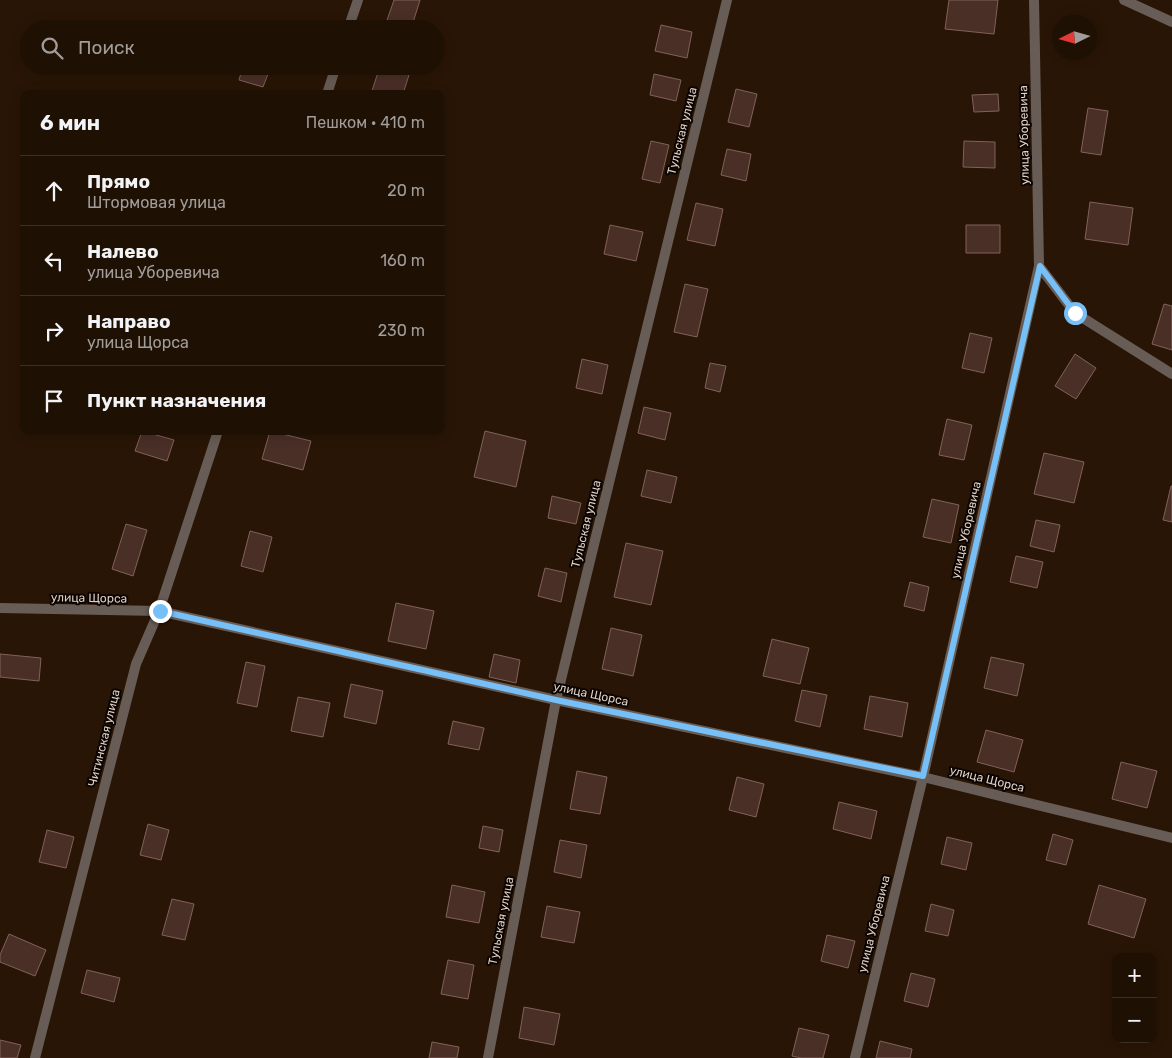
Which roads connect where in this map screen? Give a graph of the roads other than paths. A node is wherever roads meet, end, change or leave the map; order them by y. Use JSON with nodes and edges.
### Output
{"nodes":[{"id":1,"x":358,"y":0,"type":"edge"},
{"id":2,"x":727,"y":0,"type":"edge"},
{"id":3,"x":1034,"y":0,"type":"edge"},
{"id":4,"x":1124,"y":0,"type":"edge"},
{"id":5,"x":351,"y":20,"type":"edge"},
{"id":6,"x":1172,"y":22,"type":"edge"},
{"id":7,"x":333,"y":75,"type":"edge"},
{"id":8,"x":328,"y":90,"type":"edge"},
{"id":9,"x":1040,"y":266,"type":"junction"},
{"id":10,"x":1172,"y":374,"type":"edge"},
{"id":11,"x":217,"y":435,"type":"edge"},
{"id":12,"x":0,"y":608,"type":"edge"},
{"id":13,"x":160,"y":611,"type":"junction"},
{"id":14,"x":556,"y":700,"type":"junction"},
{"id":15,"x":923,"y":776,"type":"junction"},
{"id":16,"x":1172,"y":838,"type":"edge"},
{"id":17,"x":36,"y":1058,"type":"edge"},
{"id":18,"x":488,"y":1058,"type":"edge"},
{"id":19,"x":855,"y":1058,"type":"edge"}],
"edges":[{"from":1,"to":5,"type":"street"},
{"from":2,"to":14,"type":"street","name":"Тульская улица"},
{"from":3,"to":9,"type":"street","name":"улица Уборевича"},
{"from":4,"to":6,"type":"street"},
{"from":7,"to":8,"type":"street"},
{"from":9,"to":10,"type":"street"},
{"from":9,"to":15,"type":"street","name":"улица Уборевича"},
{"from":11,"to":13,"type":"street","name":"Читинская улица"},
{"from":12,"to":13,"type":"street","name":"улица Щорса"},
{"from":13,"to":14,"type":"street","name":"улица Щорса"},
{"from":13,"to":17,"type":"street","name":"Читинская улица"},
{"from":14,"to":15,"type":"street","name":"улица Щорса"},
{"from":14,"to":18,"type":"street","name":"Тульская улица"},
{"from":15,"to":16,"type":"street","name":"улица Щорса"},
{"from":15,"to":19,"type":"street","name":"улица Уборевича"}]}
